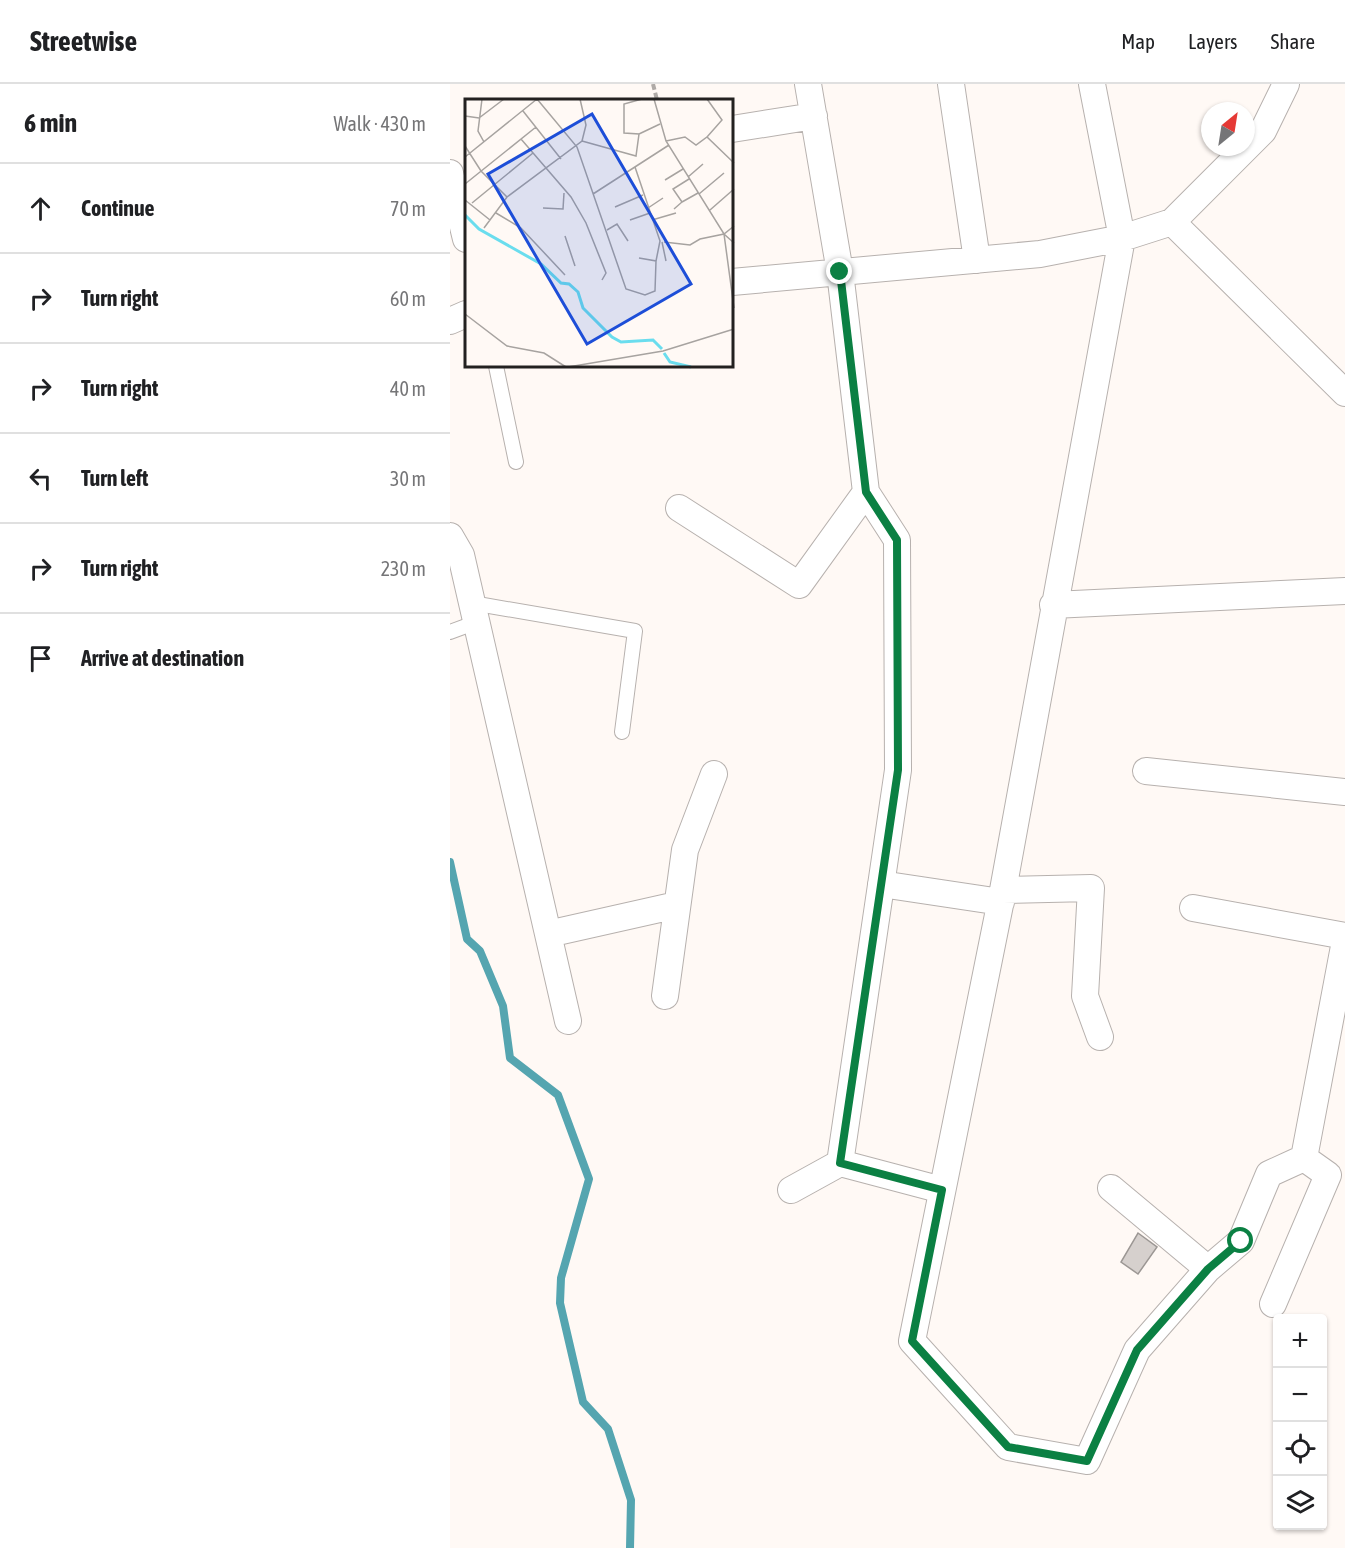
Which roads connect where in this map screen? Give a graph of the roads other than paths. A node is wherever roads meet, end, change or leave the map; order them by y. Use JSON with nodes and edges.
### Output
{"nodes":[{"id":1,"x":808,"y":84,"type":"edge"},
{"id":2,"x":951,"y":84,"type":"edge"},
{"id":3,"x":1092,"y":84,"type":"edge"},
{"id":4,"x":1286,"y":84,"type":"edge"},
{"id":5,"x":814,"y":116,"type":"junction"},
{"id":6,"x":734,"y":129,"type":"edge"},
{"id":7,"x":465,"y":172,"type":"edge"},
{"id":8,"x":450,"y":174,"type":"edge"},
{"id":9,"x":1172,"y":222,"type":"junction"},
{"id":10,"x":465,"y":235,"type":"edge"},
{"id":11,"x":1122,"y":238,"type":"junction"},
{"id":12,"x":977,"y":260,"type":"junction"},
{"id":13,"x":840,"y":272,"type":"junction"},
{"id":14,"x":734,"y":282,"type":"edge"},
{"id":15,"x":465,"y":314,"type":"edge"},
{"id":16,"x":450,"y":321,"type":"edge"},
{"id":17,"x":496,"y":368,"type":"edge"},
{"id":18,"x":1345,"y":393,"type":"edge"},
{"id":19,"x":516,"y":462,"type":"dead end"},
{"id":20,"x":866,"y":492,"type":"junction"},
{"id":21,"x":679,"y":508,"type":"dead end"},
{"id":22,"x":450,"y":536,"type":"edge"},
{"id":23,"x":1345,"y":591,"type":"edge"},
{"id":24,"x":1053,"y":604,"type":"junction"},
{"id":25,"x":474,"y":613,"type":"junction"},
{"id":26,"x":450,"y":632,"type":"edge"},
{"id":27,"x":622,"y":732,"type":"dead end"},
{"id":28,"x":1146,"y":771,"type":"dead end"},
{"id":29,"x":714,"y":774,"type":"dead end"},
{"id":30,"x":1345,"y":792,"type":"edge"},
{"id":31,"x":881,"y":884,"type":"junction"},
{"id":32,"x":1002,"y":896,"type":"junction"},
{"id":33,"x":677,"y":905,"type":"junction"},
{"id":34,"x":1193,"y":908,"type":"dead end"},
{"id":35,"x":548,"y":934,"type":"junction"},
{"id":36,"x":1345,"y":936,"type":"edge"},
{"id":37,"x":1345,"y":941,"type":"edge"},
{"id":38,"x":665,"y":996,"type":"dead end"},
{"id":39,"x":1340,"y":996,"type":"edge"},
{"id":40,"x":568,"y":1021,"type":"dead end"},
{"id":41,"x":1100,"y":1037,"type":"dead end"},
{"id":42,"x":1304,"y":1158,"type":"junction"},
{"id":43,"x":840,"y":1163,"type":"junction"},
{"id":44,"x":1336,"y":1180,"type":"edge"},
{"id":45,"x":1111,"y":1188,"type":"dead end"},
{"id":46,"x":791,"y":1190,"type":"dead end"},
{"id":47,"x":942,"y":1190,"type":"junction"},
{"id":48,"x":1208,"y":1269,"type":"junction"},
{"id":49,"x":1272,"y":1304,"type":"dead end"}],
"edges":[{"from":1,"to":5,"type":"street"},
{"from":2,"to":12,"type":"street"},
{"from":3,"to":11,"type":"street"},
{"from":4,"to":9,"type":"street"},
{"from":5,"to":6,"type":"street"},
{"from":5,"to":13,"type":"street"},
{"from":7,"to":8,"type":"street"},
{"from":8,"to":10,"type":"street"},
{"from":9,"to":11,"type":"street"},
{"from":9,"to":18,"type":"street"},
{"from":11,"to":12,"type":"street"},
{"from":11,"to":24,"type":"street"},
{"from":12,"to":13,"type":"street"},
{"from":13,"to":14,"type":"street"},
{"from":13,"to":20,"type":"street"},
{"from":15,"to":16,"type":"street"},
{"from":17,"to":19,"type":"lane"},
{"from":20,"to":21,"type":"street"},
{"from":20,"to":31,"type":"street"},
{"from":22,"to":25,"type":"street"},
{"from":23,"to":24,"type":"street"},
{"from":24,"to":32,"type":"street"},
{"from":25,"to":26,"type":"lane"},
{"from":25,"to":27,"type":"lane"},
{"from":25,"to":35,"type":"street"},
{"from":28,"to":30,"type":"street"},
{"from":29,"to":33,"type":"street"},
{"from":31,"to":32,"type":"street"},
{"from":31,"to":43,"type":"street"},
{"from":32,"to":41,"type":"street"},
{"from":32,"to":47,"type":"street"},
{"from":33,"to":35,"type":"street"},
{"from":33,"to":38,"type":"street"},
{"from":34,"to":36,"type":"street"},
{"from":35,"to":40,"type":"street"},
{"from":37,"to":39,"type":"street"},
{"from":39,"to":42,"type":"street"},
{"from":42,"to":44,"type":"street"},
{"from":42,"to":48,"type":"street"},
{"from":43,"to":46,"type":"street"},
{"from":43,"to":47,"type":"street"},
{"from":44,"to":49,"type":"street"},
{"from":45,"to":48,"type":"street"},
{"from":47,"to":48,"type":"street"}]}
